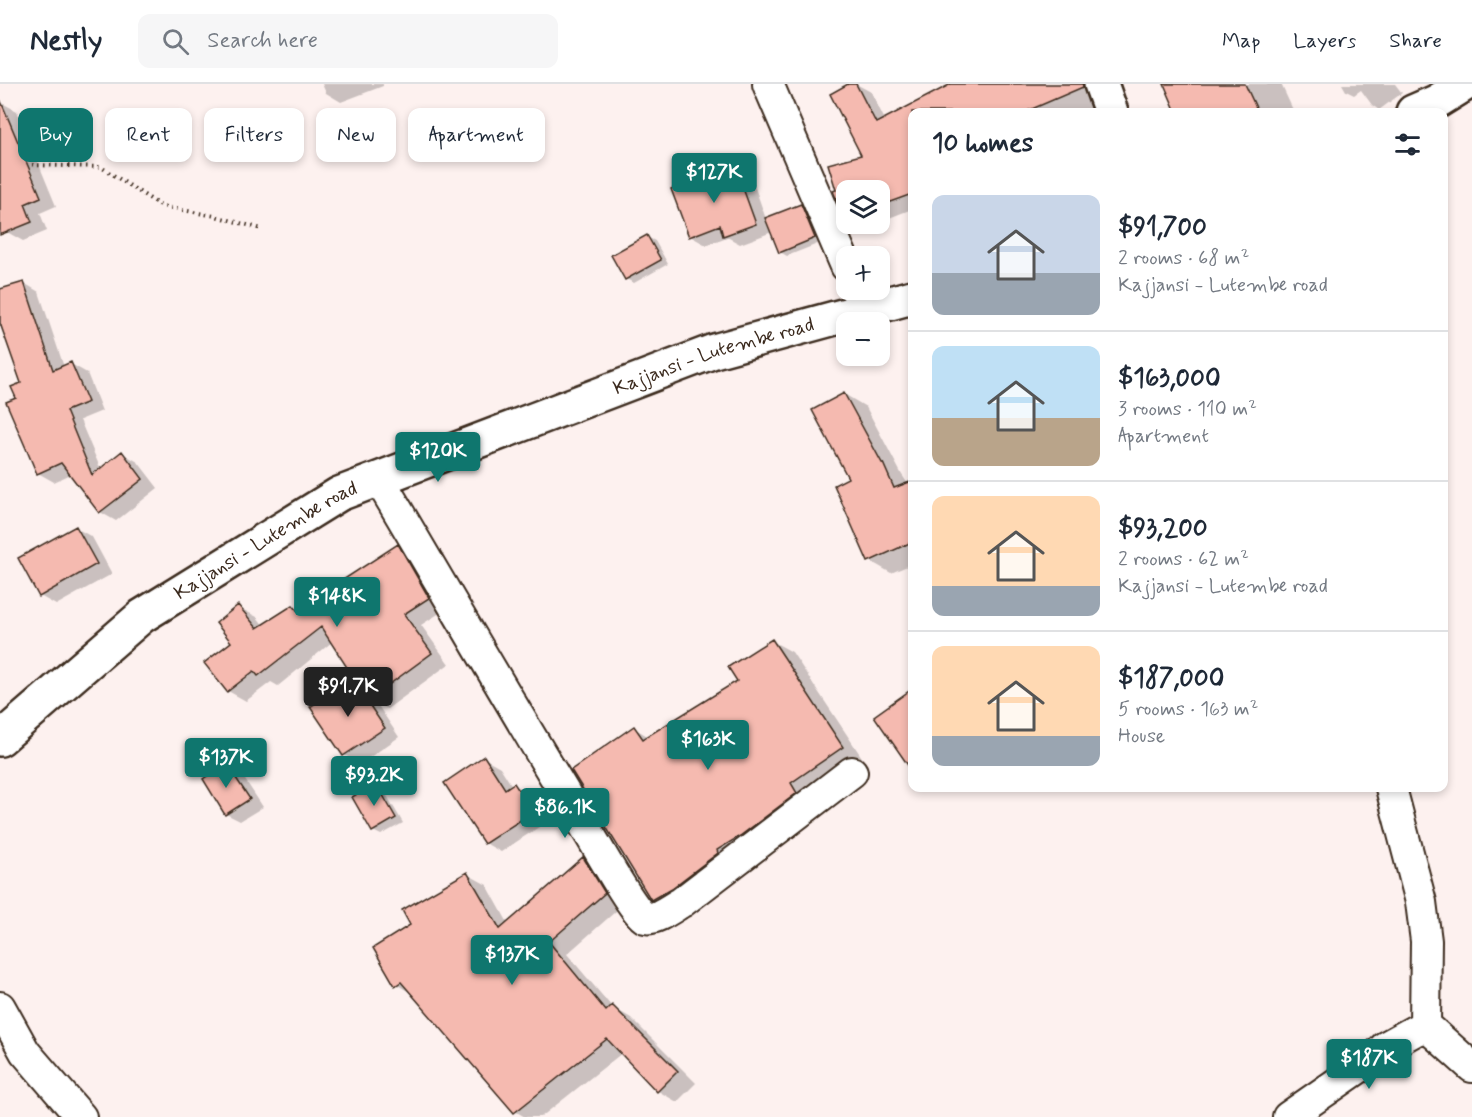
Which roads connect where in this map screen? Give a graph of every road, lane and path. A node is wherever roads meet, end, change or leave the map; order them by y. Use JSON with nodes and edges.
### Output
{"nodes":[{"id":1,"x":768,"y":84,"type":"edge"},
{"id":2,"x":1101,"y":84,"type":"edge"},
{"id":3,"x":1465,"y":84,"type":"edge"},
{"id":4,"x":1110,"y":108,"type":"edge"},
{"id":5,"x":1422,"y":108,"type":"edge"},
{"id":6,"x":32,"y":165,"type":"dead end"},
{"id":7,"x":262,"y":229,"type":"dead end"},
{"id":8,"x":837,"y":246,"type":"edge"},
{"id":9,"x":908,"y":297,"type":"edge"},
{"id":10,"x":890,"y":298,"type":"edge"},
{"id":11,"x":860,"y":300,"type":"edge"},
{"id":12,"x":379,"y":479,"type":"junction"},
{"id":13,"x":0,"y":739,"type":"edge"},
{"id":14,"x":852,"y":772,"type":"dead end"},
{"id":15,"x":1392,"y":792,"type":"edge"},
{"id":16,"x":0,"y":1007,"type":"edge"},
{"id":17,"x":1425,"y":1025,"type":"junction"},
{"id":18,"x":1472,"y":1067,"type":"edge"},
{"id":19,"x":81,"y":1117,"type":"edge"},
{"id":20,"x":1288,"y":1117,"type":"edge"}],
"edges":[{"from":1,"to":8,"type":"street"},
{"from":2,"to":4,"type":"street"},
{"from":3,"to":5,"type":"street"},
{"from":6,"to":7,"type":"path"},
{"from":9,"to":10,"type":"street","name":"Kajjansi - Lutembe road"},
{"from":11,"to":12,"type":"street","name":"Kajjansi - Lutembe road"},
{"from":12,"to":13,"type":"street","name":"Kajjansi - Lutembe road"},
{"from":12,"to":14,"type":"street"},
{"from":15,"to":17,"type":"street"},
{"from":16,"to":19,"type":"street"},
{"from":17,"to":18,"type":"street"},
{"from":17,"to":20,"type":"street"}]}
